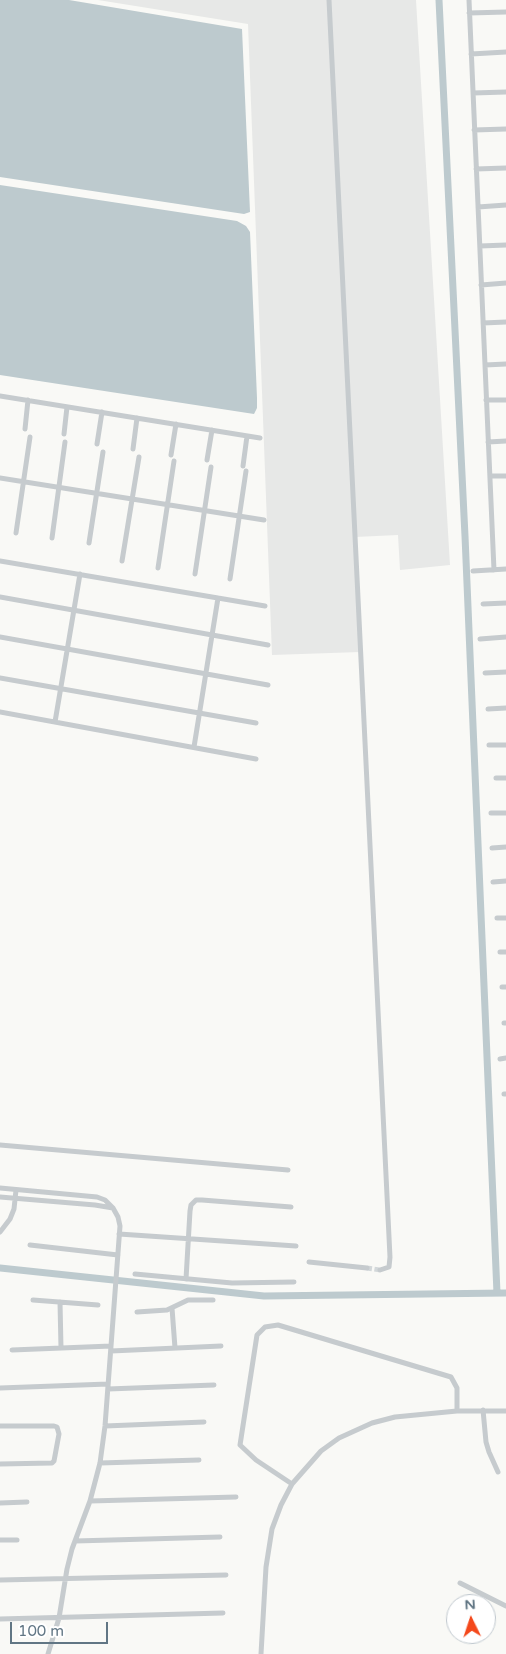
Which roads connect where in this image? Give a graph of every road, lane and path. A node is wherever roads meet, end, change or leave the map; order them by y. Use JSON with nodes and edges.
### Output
{"nodes":[{"id":1,"x":329,"y":0,"type":"edge"},
{"id":2,"x":469,"y":0,"type":"edge"},
{"id":3,"x":506,"y":12,"type":"edge"},
{"id":4,"x":469,"y":13,"type":"junction"},
{"id":5,"x":506,"y":52,"type":"edge"},
{"id":6,"x":471,"y":54,"type":"junction"},
{"id":7,"x":506,"y":92,"type":"edge"},
{"id":8,"x":473,"y":93,"type":"junction"},
{"id":9,"x":506,"y":129,"type":"edge"},
{"id":10,"x":474,"y":130,"type":"junction"},
{"id":11,"x":506,"y":168,"type":"edge"},
{"id":12,"x":476,"y":169,"type":"junction"},
{"id":13,"x":506,"y":206,"type":"edge"},
{"id":14,"x":478,"y":207,"type":"junction"},
{"id":15,"x":506,"y":245,"type":"edge"},
{"id":16,"x":480,"y":246,"type":"junction"},
{"id":17,"x":506,"y":284,"type":"edge"},
{"id":18,"x":481,"y":285,"type":"junction"},
{"id":19,"x":506,"y":322,"type":"edge"},
{"id":20,"x":483,"y":323,"type":"junction"},
{"id":21,"x":506,"y":364,"type":"edge"},
{"id":22,"x":485,"y":365,"type":"junction"},
{"id":23,"x":0,"y":396,"type":"edge"},
{"id":24,"x":28,"y":400,"type":"junction"},
{"id":25,"x":486,"y":400,"type":"junction"},
{"id":26,"x":506,"y":400,"type":"edge"},
{"id":27,"x":67,"y":406,"type":"junction"},
{"id":28,"x":102,"y":412,"type":"junction"},
{"id":29,"x":138,"y":418,"type":"junction"},
{"id":30,"x":176,"y":424,"type":"junction"},
{"id":31,"x":25,"y":429,"type":"dead end"},
{"id":32,"x":212,"y":430,"type":"junction"},
{"id":33,"x":64,"y":434,"type":"dead end"},
{"id":34,"x":247,"y":436,"type":"junction"},
{"id":35,"x":30,"y":437,"type":"dead end"},
{"id":36,"x":260,"y":438,"type":"dead end"},
{"id":37,"x":506,"y":441,"type":"edge"},
{"id":38,"x":65,"y":442,"type":"dead end"},
{"id":39,"x":488,"y":442,"type":"junction"},
{"id":40,"x":97,"y":444,"type":"dead end"},
{"id":41,"x":133,"y":449,"type":"dead end"},
{"id":42,"x":103,"y":452,"type":"dead end"},
{"id":43,"x":171,"y":455,"type":"dead end"},
{"id":44,"x":139,"y":457,"type":"dead end"},
{"id":45,"x":207,"y":460,"type":"dead end"},
{"id":46,"x":174,"y":461,"type":"dead end"},
{"id":47,"x":243,"y":466,"type":"dead end"},
{"id":48,"x":211,"y":467,"type":"dead end"},
{"id":49,"x":246,"y":471,"type":"dead end"},
{"id":50,"x":490,"y":476,"type":"junction"},
{"id":51,"x":506,"y":476,"type":"edge"},
{"id":52,"x":0,"y":478,"type":"edge"},
{"id":53,"x":23,"y":482,"type":"junction"},
{"id":54,"x":59,"y":488,"type":"junction"},
{"id":55,"x":96,"y":494,"type":"junction"},
{"id":56,"x":132,"y":499,"type":"junction"},
{"id":57,"x":168,"y":505,"type":"junction"},
{"id":58,"x":204,"y":511,"type":"junction"},
{"id":59,"x":240,"y":516,"type":"junction"},
{"id":60,"x":264,"y":520,"type":"dead end"},
{"id":61,"x":16,"y":533,"type":"dead end"},
{"id":62,"x":52,"y":538,"type":"dead end"},
{"id":63,"x":89,"y":543,"type":"dead end"},
{"id":64,"x":0,"y":561,"type":"edge"},
{"id":65,"x":122,"y":561,"type":"dead end"},
{"id":66,"x":158,"y":568,"type":"dead end"},
{"id":67,"x":506,"y":569,"type":"edge"},
{"id":68,"x":494,"y":570,"type":"junction"},
{"id":69,"x":473,"y":571,"type":"dead end"},
{"id":70,"x":80,"y":574,"type":"junction"},
{"id":71,"x":195,"y":574,"type":"dead end"},
{"id":72,"x":230,"y":579,"type":"dead end"},
{"id":73,"x":0,"y":597,"type":"edge"},
{"id":74,"x":218,"y":598,"type":"junction"},
{"id":75,"x":506,"y":603,"type":"edge"},
{"id":76,"x":483,"y":604,"type":"dead end"},
{"id":77,"x":265,"y":606,"type":"dead end"},
{"id":78,"x":74,"y":610,"type":"junction"},
{"id":79,"x":212,"y":635,"type":"junction"},
{"id":80,"x":0,"y":637,"type":"edge"},
{"id":81,"x":506,"y":637,"type":"edge"},
{"id":82,"x":480,"y":639,"type":"dead end"},
{"id":83,"x":268,"y":645,"type":"dead end"},
{"id":84,"x":67,"y":649,"type":"junction"},
{"id":85,"x":506,"y":672,"type":"edge"},
{"id":86,"x":485,"y":673,"type":"dead end"},
{"id":87,"x":206,"y":674,"type":"junction"},
{"id":88,"x":0,"y":678,"type":"edge"},
{"id":89,"x":268,"y":685,"type":"dead end"},
{"id":90,"x":60,"y":689,"type":"junction"},
{"id":91,"x":506,"y":708,"type":"edge"},
{"id":92,"x":488,"y":709,"type":"dead end"},
{"id":93,"x":0,"y":712,"type":"edge"},
{"id":94,"x":199,"y":713,"type":"junction"},
{"id":95,"x":55,"y":722,"type":"junction"},
{"id":96,"x":256,"y":723,"type":"dead end"},
{"id":97,"x":489,"y":745,"type":"dead end"},
{"id":98,"x":506,"y":745,"type":"edge"},
{"id":99,"x":194,"y":747,"type":"junction"},
{"id":100,"x":256,"y":759,"type":"dead end"},
{"id":101,"x":496,"y":778,"type":"dead end"},
{"id":102,"x":506,"y":778,"type":"edge"},
{"id":103,"x":490,"y":813,"type":"dead end"},
{"id":104,"x":506,"y":813,"type":"edge"},
{"id":105,"x":506,"y":847,"type":"edge"},
{"id":106,"x":492,"y":848,"type":"dead end"},
{"id":107,"x":506,"y":881,"type":"edge"},
{"id":108,"x":493,"y":882,"type":"dead end"},
{"id":109,"x":497,"y":918,"type":"dead end"},
{"id":110,"x":506,"y":918,"type":"edge"},
{"id":111,"x":0,"y":1145,"type":"edge"},
{"id":112,"x":288,"y":1170,"type":"dead end"},
{"id":113,"x":0,"y":1188,"type":"edge"},
{"id":114,"x":16,"y":1190,"type":"junction"},
{"id":115,"x":0,"y":1197,"type":"edge"},
{"id":116,"x":15,"y":1198,"type":"junction"},
{"id":117,"x":291,"y":1207,"type":"dead end"},
{"id":118,"x":113,"y":1208,"type":"junction"},
{"id":119,"x":0,"y":1232,"type":"edge"},
{"id":120,"x":119,"y":1234,"type":"junction"},
{"id":121,"x":188,"y":1239,"type":"junction"},
{"id":122,"x":30,"y":1245,"type":"dead end"},
{"id":123,"x":296,"y":1246,"type":"dead end"},
{"id":124,"x":118,"y":1255,"type":"junction"},
{"id":125,"x":309,"y":1262,"type":"dead end"},
{"id":126,"x":368,"y":1268,"type":"tunnel mouth"},
{"id":127,"x":380,"y":1270,"type":"dead end"},
{"id":128,"x":135,"y":1274,"type":"dead end"},
{"id":129,"x":186,"y":1279,"type":"junction"},
{"id":130,"x":294,"y":1282,"type":"dead end"},
{"id":131,"x":33,"y":1300,"type":"dead end"},
{"id":132,"x":213,"y":1300,"type":"dead end"},
{"id":133,"x":60,"y":1302,"type":"junction"},
{"id":134,"x":98,"y":1305,"type":"dead end"},
{"id":135,"x":172,"y":1308,"type":"junction"},
{"id":136,"x":137,"y":1312,"type":"dead end"},
{"id":137,"x":221,"y":1346,"type":"dead end"},
{"id":138,"x":61,"y":1348,"type":"junction"},
{"id":139,"x":111,"y":1348,"type":"junction"},
{"id":140,"x":175,"y":1348,"type":"junction"},
{"id":141,"x":12,"y":1350,"type":"dead end"},
{"id":142,"x":214,"y":1385,"type":"dead end"},
{"id":143,"x":108,"y":1386,"type":"junction"},
{"id":144,"x":0,"y":1388,"type":"edge"},
{"id":145,"x":483,"y":1410,"type":"junction"},
{"id":146,"x":457,"y":1411,"type":"junction"},
{"id":147,"x":506,"y":1411,"type":"edge"},
{"id":148,"x":204,"y":1422,"type":"dead end"},
{"id":149,"x":0,"y":1426,"type":"edge"},
{"id":150,"x":105,"y":1426,"type":"junction"},
{"id":151,"x":199,"y":1460,"type":"dead end"},
{"id":152,"x":100,"y":1463,"type":"junction"},
{"id":153,"x":0,"y":1464,"type":"edge"},
{"id":154,"x":498,"y":1472,"type":"dead end"},
{"id":155,"x":292,"y":1484,"type":"junction"},
{"id":156,"x":236,"y":1497,"type":"dead end"},
{"id":157,"x":90,"y":1501,"type":"junction"},
{"id":158,"x":27,"y":1502,"type":"dead end"},
{"id":159,"x":0,"y":1503,"type":"edge"},
{"id":160,"x":220,"y":1537,"type":"dead end"},
{"id":161,"x":0,"y":1540,"type":"edge"},
{"id":162,"x":16,"y":1540,"type":"dead end"},
{"id":163,"x":75,"y":1541,"type":"junction"},
{"id":164,"x":226,"y":1575,"type":"dead end"},
{"id":165,"x":65,"y":1578,"type":"junction"},
{"id":166,"x":0,"y":1580,"type":"edge"},
{"id":167,"x":460,"y":1583,"type":"dead end"},
{"id":168,"x":506,"y":1606,"type":"edge"},
{"id":169,"x":222,"y":1613,"type":"dead end"},
{"id":170,"x":59,"y":1618,"type":"junction"},
{"id":171,"x":0,"y":1619,"type":"edge"},
{"id":172,"x":48,"y":1654,"type":"edge"},
{"id":173,"x":262,"y":1654,"type":"edge"}],
"edges":[{"from":1,"to":127,"type":"street"},
{"from":2,"to":4,"type":"street"},
{"from":3,"to":4,"type":"street"},
{"from":4,"to":6,"type":"street"},
{"from":5,"to":6,"type":"street"},
{"from":6,"to":8,"type":"street"},
{"from":7,"to":8,"type":"street"},
{"from":8,"to":10,"type":"street"},
{"from":9,"to":10,"type":"street"},
{"from":10,"to":12,"type":"street"},
{"from":11,"to":12,"type":"street"},
{"from":12,"to":14,"type":"street"},
{"from":13,"to":14,"type":"street"},
{"from":14,"to":16,"type":"street"},
{"from":15,"to":16,"type":"street"},
{"from":16,"to":18,"type":"street"},
{"from":17,"to":18,"type":"street"},
{"from":18,"to":20,"type":"street"},
{"from":19,"to":20,"type":"street"},
{"from":20,"to":22,"type":"street"},
{"from":21,"to":22,"type":"street"},
{"from":22,"to":25,"type":"street"},
{"from":23,"to":24,"type":"street"},
{"from":24,"to":27,"type":"street"},
{"from":24,"to":31,"type":"street"},
{"from":25,"to":26,"type":"street"},
{"from":25,"to":39,"type":"street"},
{"from":27,"to":28,"type":"street"},
{"from":27,"to":33,"type":"street"},
{"from":28,"to":29,"type":"street"},
{"from":28,"to":40,"type":"street"},
{"from":29,"to":30,"type":"street"},
{"from":29,"to":41,"type":"street"},
{"from":30,"to":32,"type":"street"},
{"from":30,"to":43,"type":"street"},
{"from":32,"to":34,"type":"street"},
{"from":32,"to":45,"type":"street"},
{"from":34,"to":36,"type":"street"},
{"from":34,"to":47,"type":"street"},
{"from":35,"to":53,"type":"street"},
{"from":37,"to":39,"type":"street"},
{"from":38,"to":54,"type":"street"},
{"from":39,"to":50,"type":"street"},
{"from":42,"to":55,"type":"street"},
{"from":44,"to":56,"type":"street"},
{"from":46,"to":57,"type":"street"},
{"from":48,"to":58,"type":"street"},
{"from":49,"to":59,"type":"street"},
{"from":50,"to":51,"type":"street"},
{"from":50,"to":68,"type":"street"},
{"from":52,"to":53,"type":"street"},
{"from":53,"to":54,"type":"street"},
{"from":53,"to":61,"type":"street"},
{"from":54,"to":55,"type":"street"},
{"from":54,"to":62,"type":"street"},
{"from":55,"to":56,"type":"street"},
{"from":55,"to":63,"type":"street"},
{"from":56,"to":57,"type":"street"},
{"from":56,"to":65,"type":"street"},
{"from":57,"to":58,"type":"street"},
{"from":57,"to":66,"type":"street"},
{"from":58,"to":59,"type":"street"},
{"from":58,"to":71,"type":"street"},
{"from":59,"to":60,"type":"street"},
{"from":59,"to":72,"type":"street"},
{"from":64,"to":70,"type":"street"},
{"from":67,"to":68,"type":"street"},
{"from":68,"to":69,"type":"street"},
{"from":70,"to":74,"type":"street"},
{"from":70,"to":78,"type":"street"},
{"from":73,"to":78,"type":"street"},
{"from":74,"to":77,"type":"street"},
{"from":74,"to":79,"type":"street"},
{"from":75,"to":76,"type":"street"},
{"from":78,"to":79,"type":"street"},
{"from":78,"to":84,"type":"street"},
{"from":79,"to":83,"type":"street"},
{"from":79,"to":87,"type":"street"},
{"from":80,"to":84,"type":"street"},
{"from":81,"to":82,"type":"street"},
{"from":84,"to":87,"type":"street"},
{"from":84,"to":90,"type":"street"},
{"from":85,"to":86,"type":"street"},
{"from":87,"to":89,"type":"street"},
{"from":87,"to":94,"type":"street"},
{"from":88,"to":90,"type":"street"},
{"from":90,"to":94,"type":"street"},
{"from":90,"to":95,"type":"street"},
{"from":91,"to":92,"type":"street"},
{"from":93,"to":95,"type":"street"},
{"from":94,"to":96,"type":"street"},
{"from":94,"to":99,"type":"street"},
{"from":95,"to":99,"type":"street"},
{"from":97,"to":98,"type":"street"},
{"from":99,"to":100,"type":"street"},
{"from":101,"to":102,"type":"street"},
{"from":103,"to":104,"type":"street"},
{"from":105,"to":106,"type":"street"},
{"from":107,"to":108,"type":"street"},
{"from":109,"to":110,"type":"street"},
{"from":111,"to":112,"type":"street"},
{"from":113,"to":114,"type":"street"},
{"from":114,"to":116,"type":"street"},
{"from":114,"to":118,"type":"street"},
{"from":115,"to":116,"type":"street"},
{"from":116,"to":118,"type":"street"},
{"from":116,"to":119,"type":"street"},
{"from":117,"to":121,"type":"street"},
{"from":118,"to":120,"type":"street"},
{"from":120,"to":121,"type":"street"},
{"from":120,"to":124,"type":"street"},
{"from":121,"to":123,"type":"street"},
{"from":121,"to":129,"type":"street"},
{"from":122,"to":124,"type":"street"},
{"from":124,"to":139,"type":"street"},
{"from":125,"to":126,"type":"street"},
{"from":128,"to":129,"type":"street"},
{"from":129,"to":130,"type":"street"},
{"from":131,"to":133,"type":"street"},
{"from":132,"to":135,"type":"street"},
{"from":133,"to":134,"type":"street"},
{"from":133,"to":138,"type":"street"},
{"from":135,"to":136,"type":"street"},
{"from":135,"to":140,"type":"street"},
{"from":137,"to":140,"type":"street"},
{"from":138,"to":139,"type":"street"},
{"from":138,"to":141,"type":"street"},
{"from":139,"to":140,"type":"street"},
{"from":139,"to":143,"type":"street"},
{"from":142,"to":143,"type":"street"},
{"from":143,"to":144,"type":"street"},
{"from":143,"to":150,"type":"street"},
{"from":145,"to":146,"type":"street"},
{"from":145,"to":147,"type":"street"},
{"from":145,"to":154,"type":"street"},
{"from":146,"to":155,"type":"street"},
{"from":146,"to":155,"type":"street"},
{"from":148,"to":150,"type":"street"},
{"from":149,"to":153,"type":"street"},
{"from":150,"to":152,"type":"street"},
{"from":151,"to":152,"type":"street"},
{"from":152,"to":157,"type":"street"},
{"from":155,"to":173,"type":"street"},
{"from":156,"to":157,"type":"street"},
{"from":157,"to":163,"type":"street"},
{"from":158,"to":159,"type":"street"},
{"from":160,"to":163,"type":"street"},
{"from":161,"to":162,"type":"street"},
{"from":163,"to":165,"type":"street"},
{"from":164,"to":165,"type":"street"},
{"from":165,"to":166,"type":"street"},
{"from":165,"to":170,"type":"street"},
{"from":167,"to":168,"type":"street"},
{"from":169,"to":170,"type":"street"},
{"from":170,"to":171,"type":"street"},
{"from":170,"to":172,"type":"street"}]}
